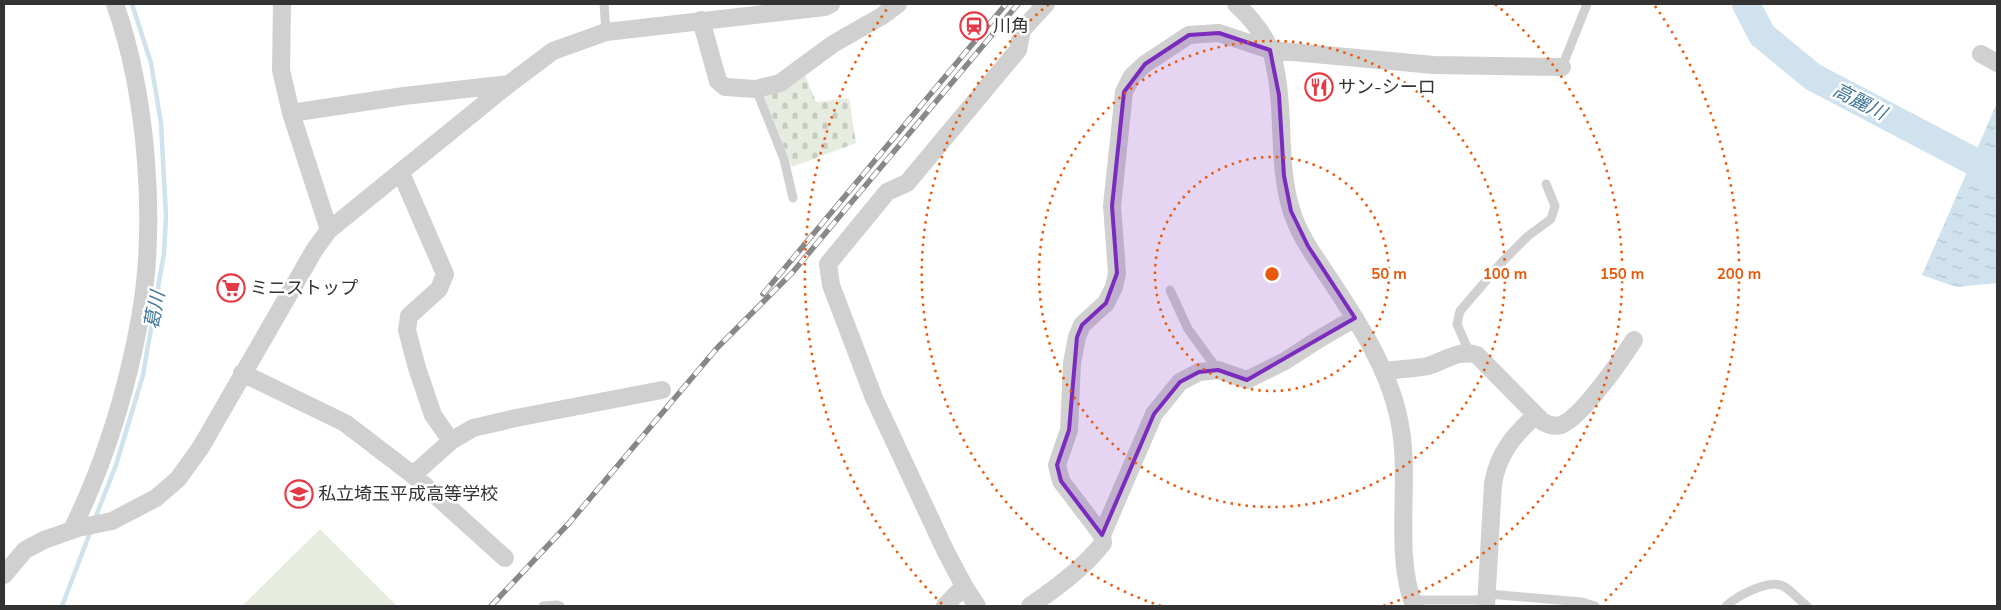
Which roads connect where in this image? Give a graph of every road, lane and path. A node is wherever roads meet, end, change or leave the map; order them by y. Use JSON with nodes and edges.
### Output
{"nodes":[{"id":1,"x":115,"y":4,"type":"edge"},
{"id":2,"x":282,"y":4,"type":"edge"},
{"id":3,"x":604,"y":4,"type":"edge"},
{"id":4,"x":830,"y":4,"type":"edge"},
{"id":5,"x":898,"y":4,"type":"edge"},
{"id":6,"x":1046,"y":4,"type":"edge"},
{"id":7,"x":1236,"y":4,"type":"edge"},
{"id":8,"x":1587,"y":4,"type":"edge"},
{"id":9,"x":700,"y":20,"type":"junction"},
{"id":10,"x":606,"y":32,"type":"junction"},
{"id":11,"x":1270,"y":50,"type":"junction"},
{"id":12,"x":1981,"y":54,"type":"dead end"},
{"id":13,"x":1997,"y":64,"type":"edge"},
{"id":14,"x":1562,"y":67,"type":"joint"},
{"id":15,"x":509,"y":84,"type":"junction"},
{"id":16,"x":756,"y":89,"type":"junction"},
{"id":17,"x":291,"y":113,"type":"junction"},
{"id":18,"x":401,"y":173,"type":"junction"},
{"id":19,"x":1546,"y":184,"type":"dead end"},
{"id":20,"x":793,"y":198,"type":"dead end"},
{"id":21,"x":329,"y":230,"type":"junction"},
{"id":22,"x":1170,"y":290,"type":"dead end"},
{"id":23,"x":1356,"y":318,"type":"junction"},
{"id":24,"x":1634,"y":340,"type":"dead end"},
{"id":25,"x":1469,"y":352,"type":"junction"},
{"id":26,"x":1218,"y":370,"type":"junction"},
{"id":27,"x":1383,"y":370,"type":"junction"},
{"id":28,"x":242,"y":373,"type":"junction"},
{"id":29,"x":662,"y":390,"type":"dead end"},
{"id":30,"x":1536,"y":416,"type":"junction"},
{"id":31,"x":451,"y":441,"type":"junction"},
{"id":32,"x":413,"y":475,"type":"junction"},
{"id":33,"x":75,"y":529,"type":"junction"},
{"id":34,"x":1102,"y":535,"type":"junction"},
{"id":35,"x":505,"y":558,"type":"dead end"},
{"id":36,"x":4,"y":575,"type":"edge"},
{"id":37,"x":964,"y":586,"type":"junction"},
{"id":38,"x":1487,"y":600,"type":"edge"},
{"id":39,"x":1413,"y":603,"type":"edge"},
{"id":40,"x":543,"y":606,"type":"edge"},
{"id":41,"x":560,"y":606,"type":"edge"},
{"id":42,"x":945,"y":606,"type":"edge"},
{"id":43,"x":977,"y":606,"type":"edge"},
{"id":44,"x":1030,"y":606,"type":"edge"},
{"id":45,"x":1594,"y":606,"type":"edge"},
{"id":46,"x":1726,"y":606,"type":"edge"},
{"id":47,"x":1807,"y":606,"type":"edge"}],
"edges":[{"from":1,"to":33,"type":"street"},
{"from":2,"to":17,"type":"street"},
{"from":3,"to":10,"type":"lane"},
{"from":4,"to":9,"type":"street"},
{"from":5,"to":16,"type":"street"},
{"from":6,"to":37,"type":"street"},
{"from":7,"to":11,"type":"street"},
{"from":8,"to":14,"type":"lane"},
{"from":9,"to":10,"type":"street"},
{"from":9,"to":16,"type":"street"},
{"from":10,"to":15,"type":"street"},
{"from":11,"to":14,"type":"street"},
{"from":11,"to":23,"type":"street"},
{"from":11,"to":34,"type":"street"},
{"from":12,"to":13,"type":"street"},
{"from":15,"to":17,"type":"street"},
{"from":15,"to":18,"type":"street"},
{"from":16,"to":20,"type":"lane"},
{"from":17,"to":21,"type":"street"},
{"from":18,"to":21,"type":"street"},
{"from":18,"to":31,"type":"street"},
{"from":19,"to":25,"type":"lane"},
{"from":21,"to":28,"type":"street"},
{"from":22,"to":26,"type":"lane"},
{"from":23,"to":26,"type":"street"},
{"from":23,"to":27,"type":"street"},
{"from":24,"to":30,"type":"street"},
{"from":25,"to":27,"type":"street"},
{"from":25,"to":30,"type":"street"},
{"from":26,"to":34,"type":"street"},
{"from":27,"to":39,"type":"street"},
{"from":28,"to":32,"type":"street"},
{"from":28,"to":33,"type":"street"},
{"from":29,"to":31,"type":"street"},
{"from":30,"to":38,"type":"street"},
{"from":31,"to":32,"type":"street"},
{"from":32,"to":35,"type":"street"},
{"from":33,"to":36,"type":"street"},
{"from":34,"to":44,"type":"street"},
{"from":37,"to":42,"type":"street"},
{"from":37,"to":43,"type":"street"},
{"from":38,"to":39,"type":"lane"},
{"from":38,"to":45,"type":"lane"},
{"from":40,"to":41,"type":"lane"},
{"from":46,"to":47,"type":"lane"}]}
